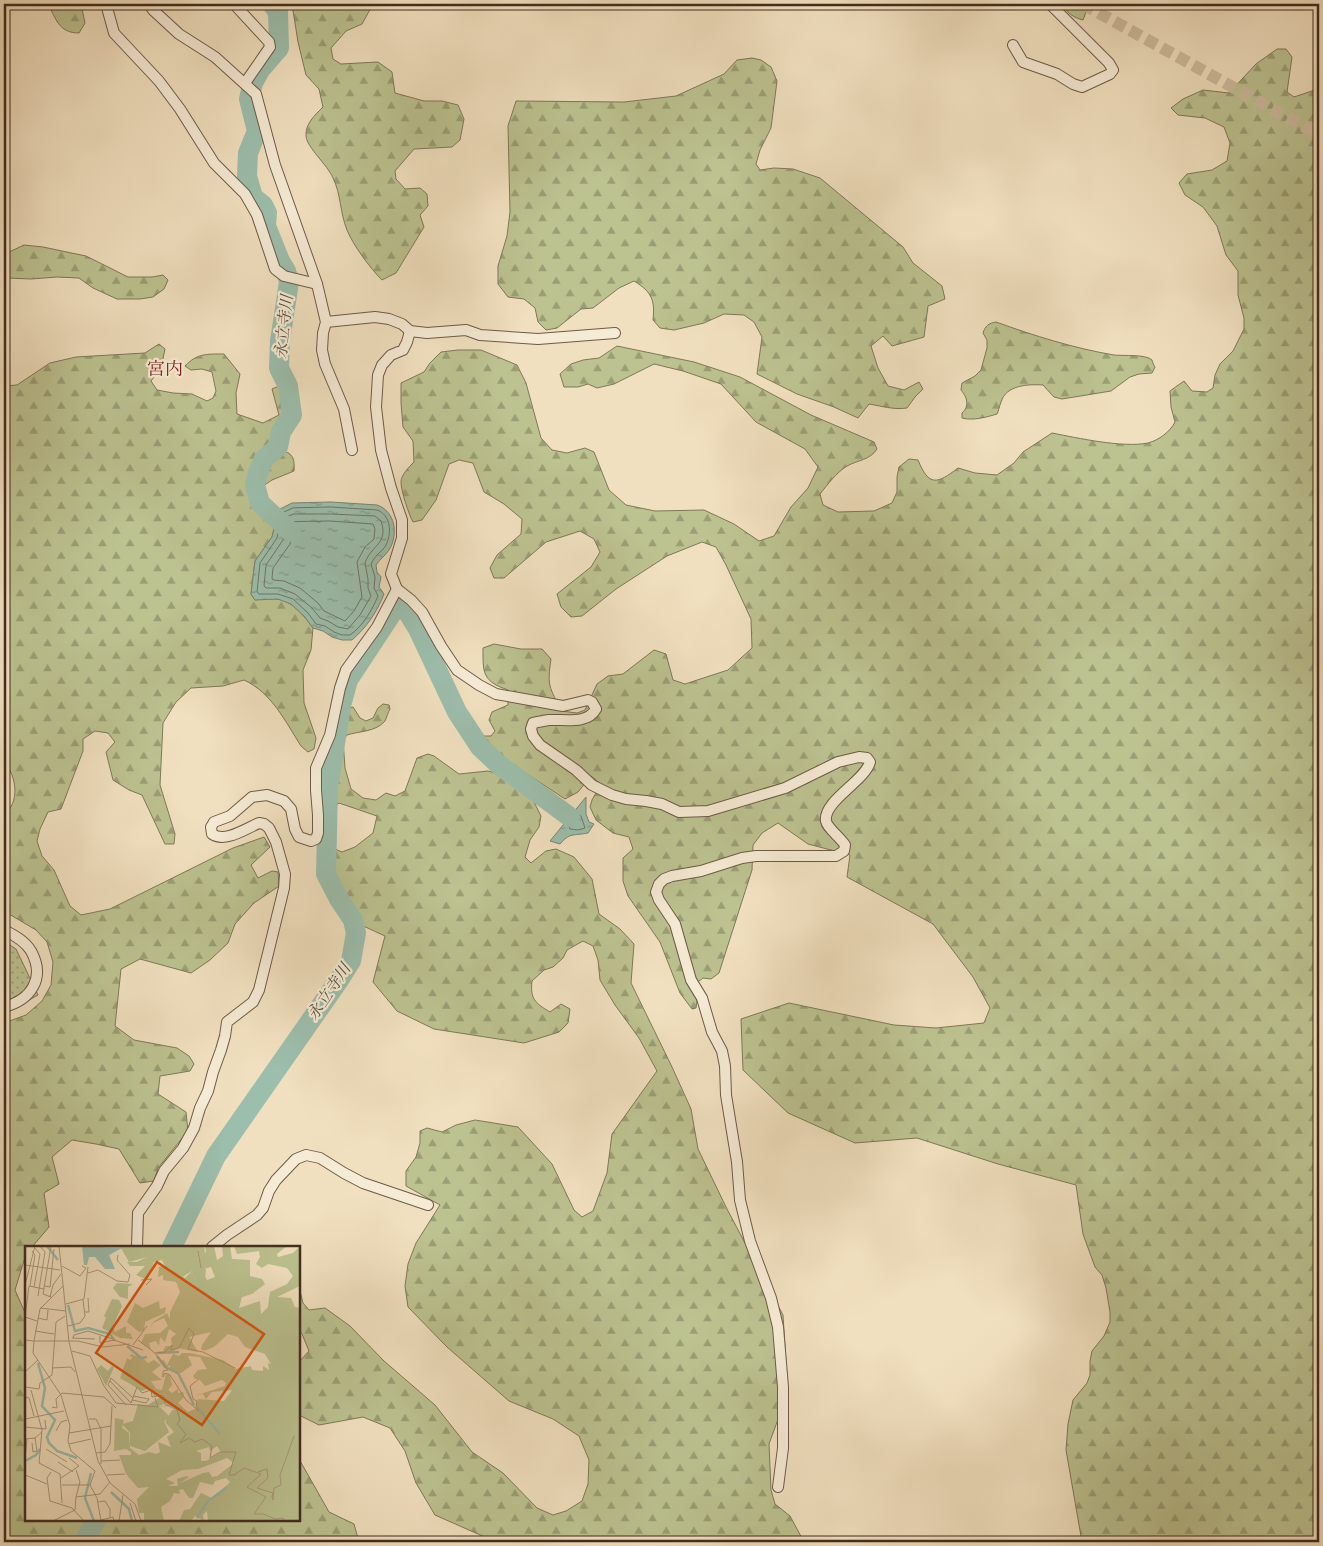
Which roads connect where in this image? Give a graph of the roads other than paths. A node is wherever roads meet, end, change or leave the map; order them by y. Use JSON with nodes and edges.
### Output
{"nodes":[{"id":1,"x":106,"y":4,"type":"edge"},
{"id":2,"x":234,"y":4,"type":"edge"},
{"id":3,"x":1050,"y":4,"type":"edge"},
{"id":4,"x":155,"y":6,"type":"edge"},
{"id":5,"x":1013,"y":45,"type":"dead end"},
{"id":6,"x":247,"y":85,"type":"junction"},
{"id":7,"x":317,"y":284,"type":"junction"},
{"id":8,"x":326,"y":322,"type":"junction"},
{"id":9,"x":410,"y":331,"type":"junction"},
{"id":10,"x":615,"y":334,"type":"dead end"},
{"id":11,"x":352,"y":450,"type":"dead end"},
{"id":12,"x":397,"y":589,"type":"junction"},
{"id":13,"x":4,"y":930,"type":"edge"},
{"id":14,"x":4,"y":1008,"type":"edge"},
{"id":15,"x":428,"y":1205,"type":"dead end"},
{"id":16,"x":137,"y":1246,"type":"edge"},
{"id":17,"x":213,"y":1246,"type":"edge"},
{"id":18,"x":778,"y":1487,"type":"dead end"}],
"edges":[{"from":1,"to":7,"type":"street"},
{"from":2,"to":6,"type":"street"},
{"from":3,"to":5,"type":"street"},
{"from":4,"to":6,"type":"street"},
{"from":6,"to":7,"type":"street"},
{"from":7,"to":8,"type":"street"},
{"from":8,"to":9,"type":"street"},
{"from":8,"to":11,"type":"street"},
{"from":9,"to":10,"type":"street"},
{"from":9,"to":12,"type":"street"},
{"from":12,"to":16,"type":"street"},
{"from":12,"to":18,"type":"street"},
{"from":13,"to":14,"type":"street"},
{"from":15,"to":17,"type":"street"}]}
